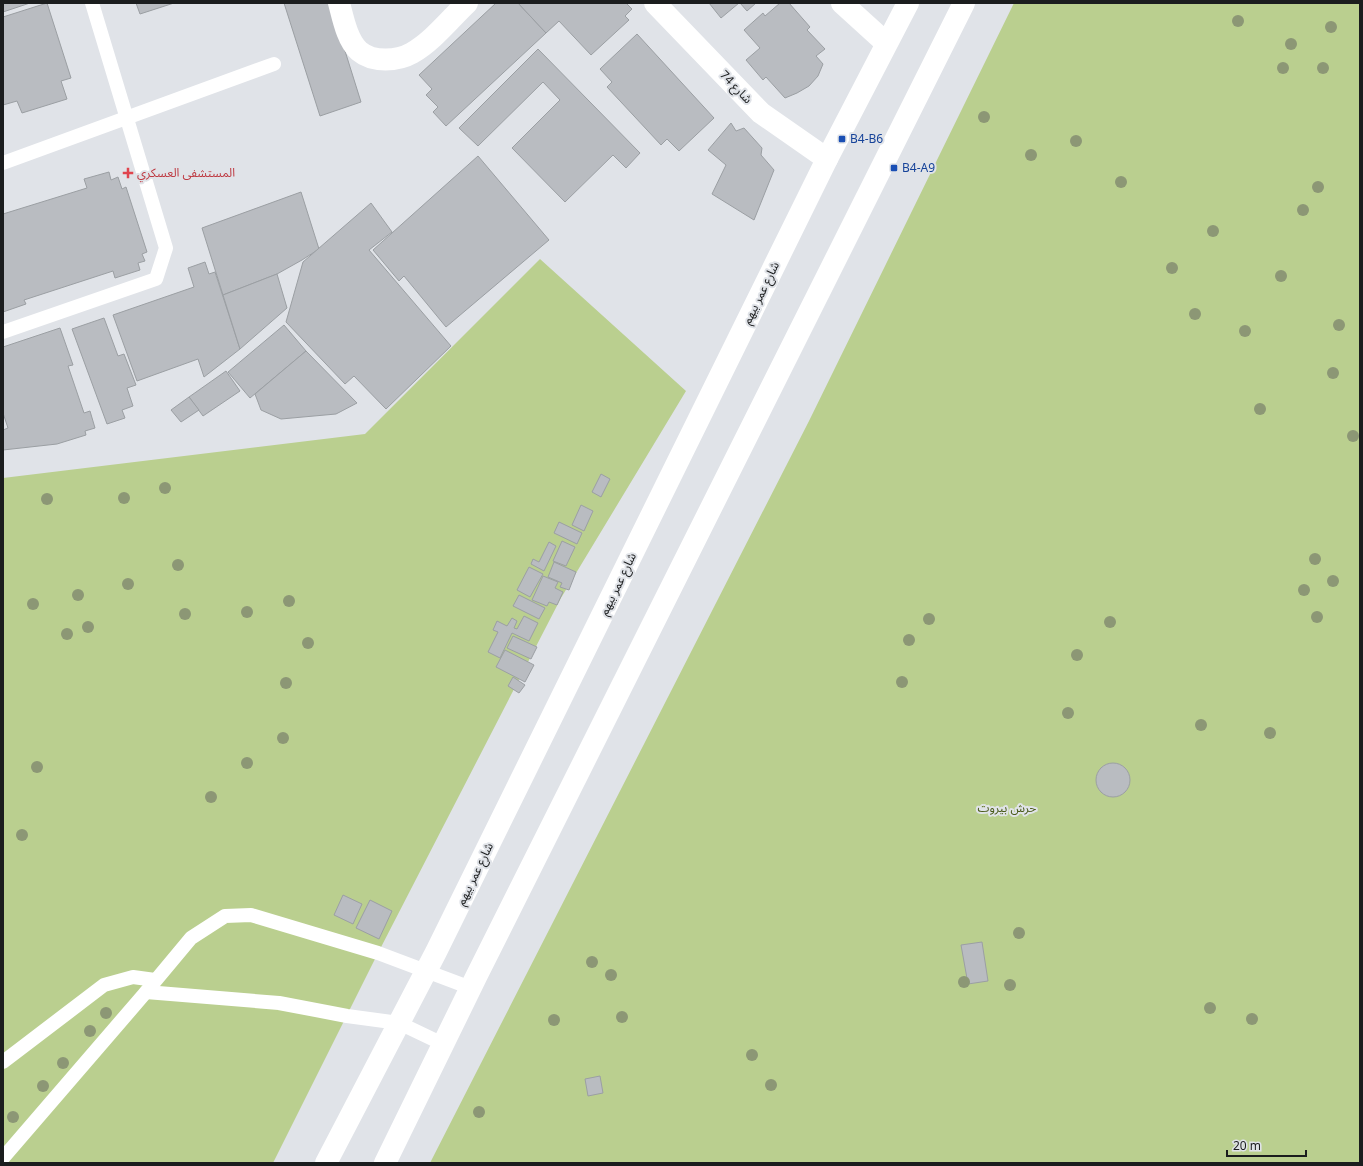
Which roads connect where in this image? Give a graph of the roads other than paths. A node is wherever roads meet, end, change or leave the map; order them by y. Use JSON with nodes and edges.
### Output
{"nodes":[{"id":1,"x":92,"y":3,"type":"edge"},
{"id":2,"x":339,"y":3,"type":"edge"},
{"id":3,"x":467,"y":3,"type":"edge"},
{"id":4,"x":655,"y":3,"type":"edge"},
{"id":5,"x":842,"y":3,"type":"edge"},
{"id":6,"x":908,"y":3,"type":"edge"},
{"id":7,"x":964,"y":3,"type":"edge"},
{"id":8,"x":886,"y":43,"type":"junction"},
{"id":9,"x":274,"y":64,"type":"dead end"},
{"id":10,"x":126,"y":117,"type":"junction"},
{"id":11,"x":827,"y":159,"type":"junction"},
{"id":12,"x":3,"y":163,"type":"edge"},
{"id":13,"x":3,"y":332,"type":"edge"},
{"id":14,"x":427,"y":970,"type":"junction"},
{"id":15,"x":155,"y":980,"type":"junction"},
{"id":16,"x":471,"y":988,"type":"junction"},
{"id":17,"x":146,"y":992,"type":"junction"},
{"id":18,"x":399,"y":1023,"type":"junction"},
{"id":19,"x":443,"y":1044,"type":"junction"},
{"id":20,"x":3,"y":1062,"type":"edge"},
{"id":21,"x":3,"y":1158,"type":"edge"},
{"id":22,"x":326,"y":1163,"type":"edge"},
{"id":23,"x":385,"y":1163,"type":"edge"}],
"edges":[{"from":1,"to":10,"type":"lane"},
{"from":2,"to":3,"type":"main road"},
{"from":4,"to":11,"type":"main road","name":"شارع 74"},
{"from":5,"to":8,"type":"main road"},
{"from":6,"to":8,"type":"main road","name":"شارع عمر بيهم"},
{"from":7,"to":16,"type":"main road"},
{"from":8,"to":11,"type":"main road","name":"شارع عمر بيهم"},
{"from":9,"to":10,"type":"lane"},
{"from":10,"to":12,"type":"lane"},
{"from":10,"to":13,"type":"lane"},
{"from":11,"to":14,"type":"main road","name":"شارع عمر بيهم"},
{"from":14,"to":15,"type":"lane"},
{"from":14,"to":16,"type":"lane"},
{"from":14,"to":18,"type":"main road","name":"شارع عمر بيهم"},
{"from":15,"to":17,"type":"lane"},
{"from":15,"to":20,"type":"lane"},
{"from":16,"to":19,"type":"main road"},
{"from":17,"to":18,"type":"lane"},
{"from":17,"to":21,"type":"lane"},
{"from":18,"to":19,"type":"lane"},
{"from":18,"to":22,"type":"main road","name":"شارع عمر بيهم"},
{"from":19,"to":23,"type":"main road"}]}
